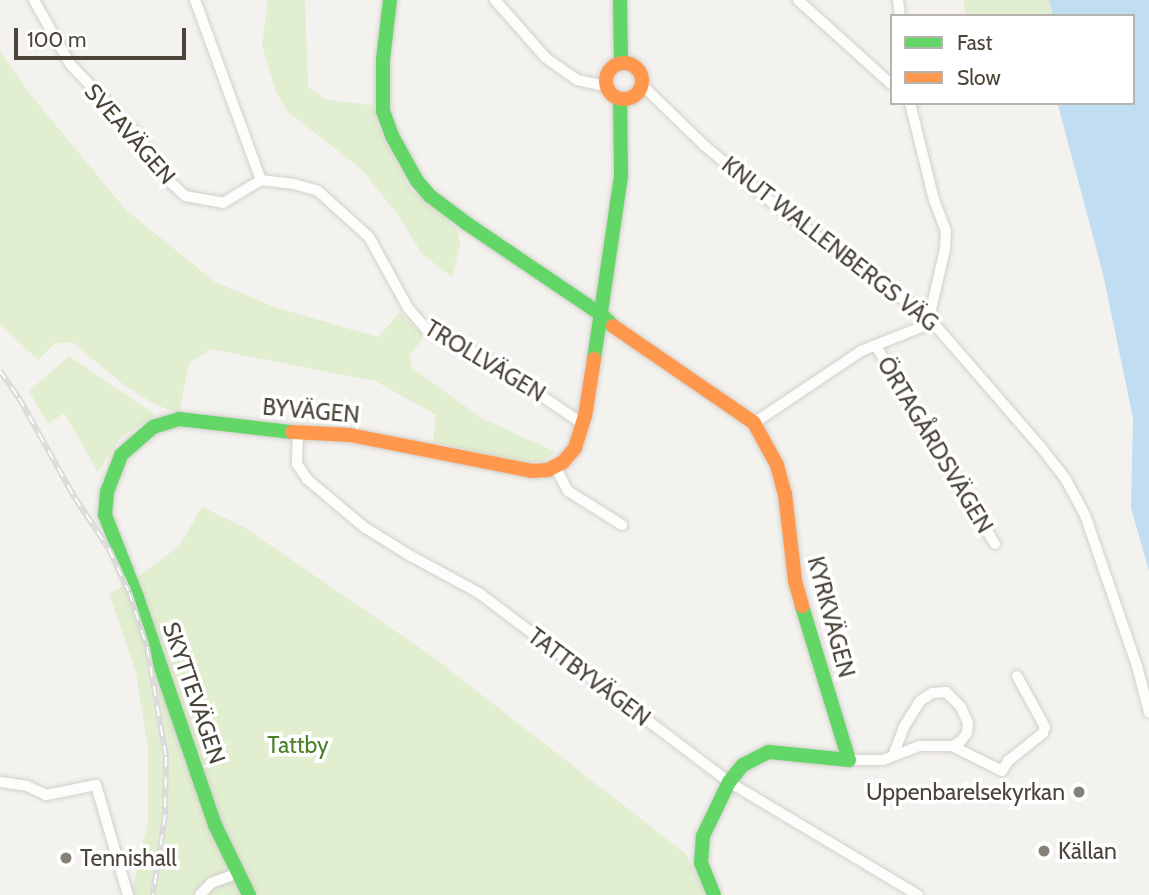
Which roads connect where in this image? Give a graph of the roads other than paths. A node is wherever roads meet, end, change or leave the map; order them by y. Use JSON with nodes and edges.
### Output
{"nodes":[{"id":1,"x":34,"y":0,"type":"edge"},
{"id":2,"x":195,"y":0,"type":"edge"},
{"id":3,"x":390,"y":0,"type":"edge"},
{"id":4,"x":495,"y":0,"type":"edge"},
{"id":5,"x":620,"y":0,"type":"edge"},
{"id":6,"x":798,"y":0,"type":"edge"},
{"id":7,"x":621,"y":63,"type":"junction"},
{"id":8,"x":890,"y":83,"type":"edge"},
{"id":9,"x":642,"y":85,"type":"junction"},
{"id":10,"x":607,"y":86,"type":"junction"},
{"id":11,"x":620,"y":99,"type":"junction"},
{"id":12,"x":910,"y":105,"type":"edge"},
{"id":13,"x":261,"y":180,"type":"junction"},
{"id":14,"x":602,"y":314,"type":"junction"},
{"id":15,"x":929,"y":318,"type":"junction"},
{"id":16,"x":876,"y":346,"type":"junction"},
{"id":17,"x":754,"y":423,"type":"junction"},
{"id":18,"x":583,"y":424,"type":"junction"},
{"id":19,"x":298,"y":432,"type":"junction"},
{"id":20,"x":555,"y":466,"type":"junction"},
{"id":21,"x":105,"y":502,"type":"joint"},
{"id":22,"x":622,"y":525,"type":"dead end"},
{"id":23,"x":995,"y":544,"type":"dead end"},
{"id":24,"x":1017,"y":676,"type":"dead end"},
{"id":25,"x":1149,"y":712,"type":"edge"},
{"id":26,"x":952,"y":746,"type":"junction"},
{"id":27,"x":893,"y":755,"type":"junction"},
{"id":28,"x":849,"y":760,"type":"junction"},
{"id":29,"x":0,"y":782,"type":"edge"},
{"id":30,"x":729,"y":782,"type":"junction"},
{"id":31,"x":236,"y":874,"type":"junction"},
{"id":32,"x":128,"y":895,"type":"edge"},
{"id":33,"x":200,"y":895,"type":"edge"},
{"id":34,"x":249,"y":895,"type":"edge"},
{"id":35,"x":714,"y":895,"type":"edge"},
{"id":36,"x":918,"y":895,"type":"edge"}],
"edges":[{"from":1,"to":13,"type":"street","name":"SVEAVÄGEN"},
{"from":2,"to":13,"type":"street"},
{"from":3,"to":14,"type":"street","name":"KYRKVÄGEN"},
{"from":4,"to":10,"type":"street"},
{"from":5,"to":7,"type":"street"},
{"from":6,"to":8,"type":"street"},
{"from":7,"to":9,"type":"street"},
{"from":7,"to":10,"type":"street"},
{"from":9,"to":11,"type":"street"},
{"from":9,"to":15,"type":"street","name":"KNUT WALLENBERGS VÄG"},
{"from":10,"to":11,"type":"street"},
{"from":11,"to":14,"type":"street"},
{"from":12,"to":15,"type":"street"},
{"from":13,"to":18,"type":"street","name":"TROLLVÄGEN"},
{"from":14,"to":17,"type":"street","name":"KYRKVÄGEN"},
{"from":14,"to":18,"type":"street"},
{"from":15,"to":16,"type":"street"},
{"from":15,"to":25,"type":"street","name":"KNUT WALLENBERGS VÄG"},
{"from":16,"to":17,"type":"street"},
{"from":16,"to":23,"type":"street","name":"ÖRTAGÅRDSVÄGEN"},
{"from":17,"to":28,"type":"street","name":"KYRKVÄGEN"},
{"from":18,"to":20,"type":"street"},
{"from":19,"to":20,"type":"street","name":"BYVÄGEN"},
{"from":19,"to":21,"type":"street","name":"BYVÄGEN"},
{"from":19,"to":30,"type":"street","name":"TATTBYVÄGEN"},
{"from":20,"to":22,"type":"street"},
{"from":21,"to":31,"type":"street","name":"SKYTTEVÄGEN"},
{"from":24,"to":26,"type":"street"},
{"from":26,"to":27,"type":"street"},
{"from":26,"to":27,"type":"street"},
{"from":27,"to":28,"type":"street"},
{"from":28,"to":30,"type":"street"},
{"from":29,"to":32,"type":"street"},
{"from":30,"to":35,"type":"street"},
{"from":30,"to":36,"type":"street","name":"TATTBYVÄGEN"},
{"from":31,"to":33,"type":"street"},
{"from":31,"to":34,"type":"street","name":"SKYTTEVÄGEN"}]}
